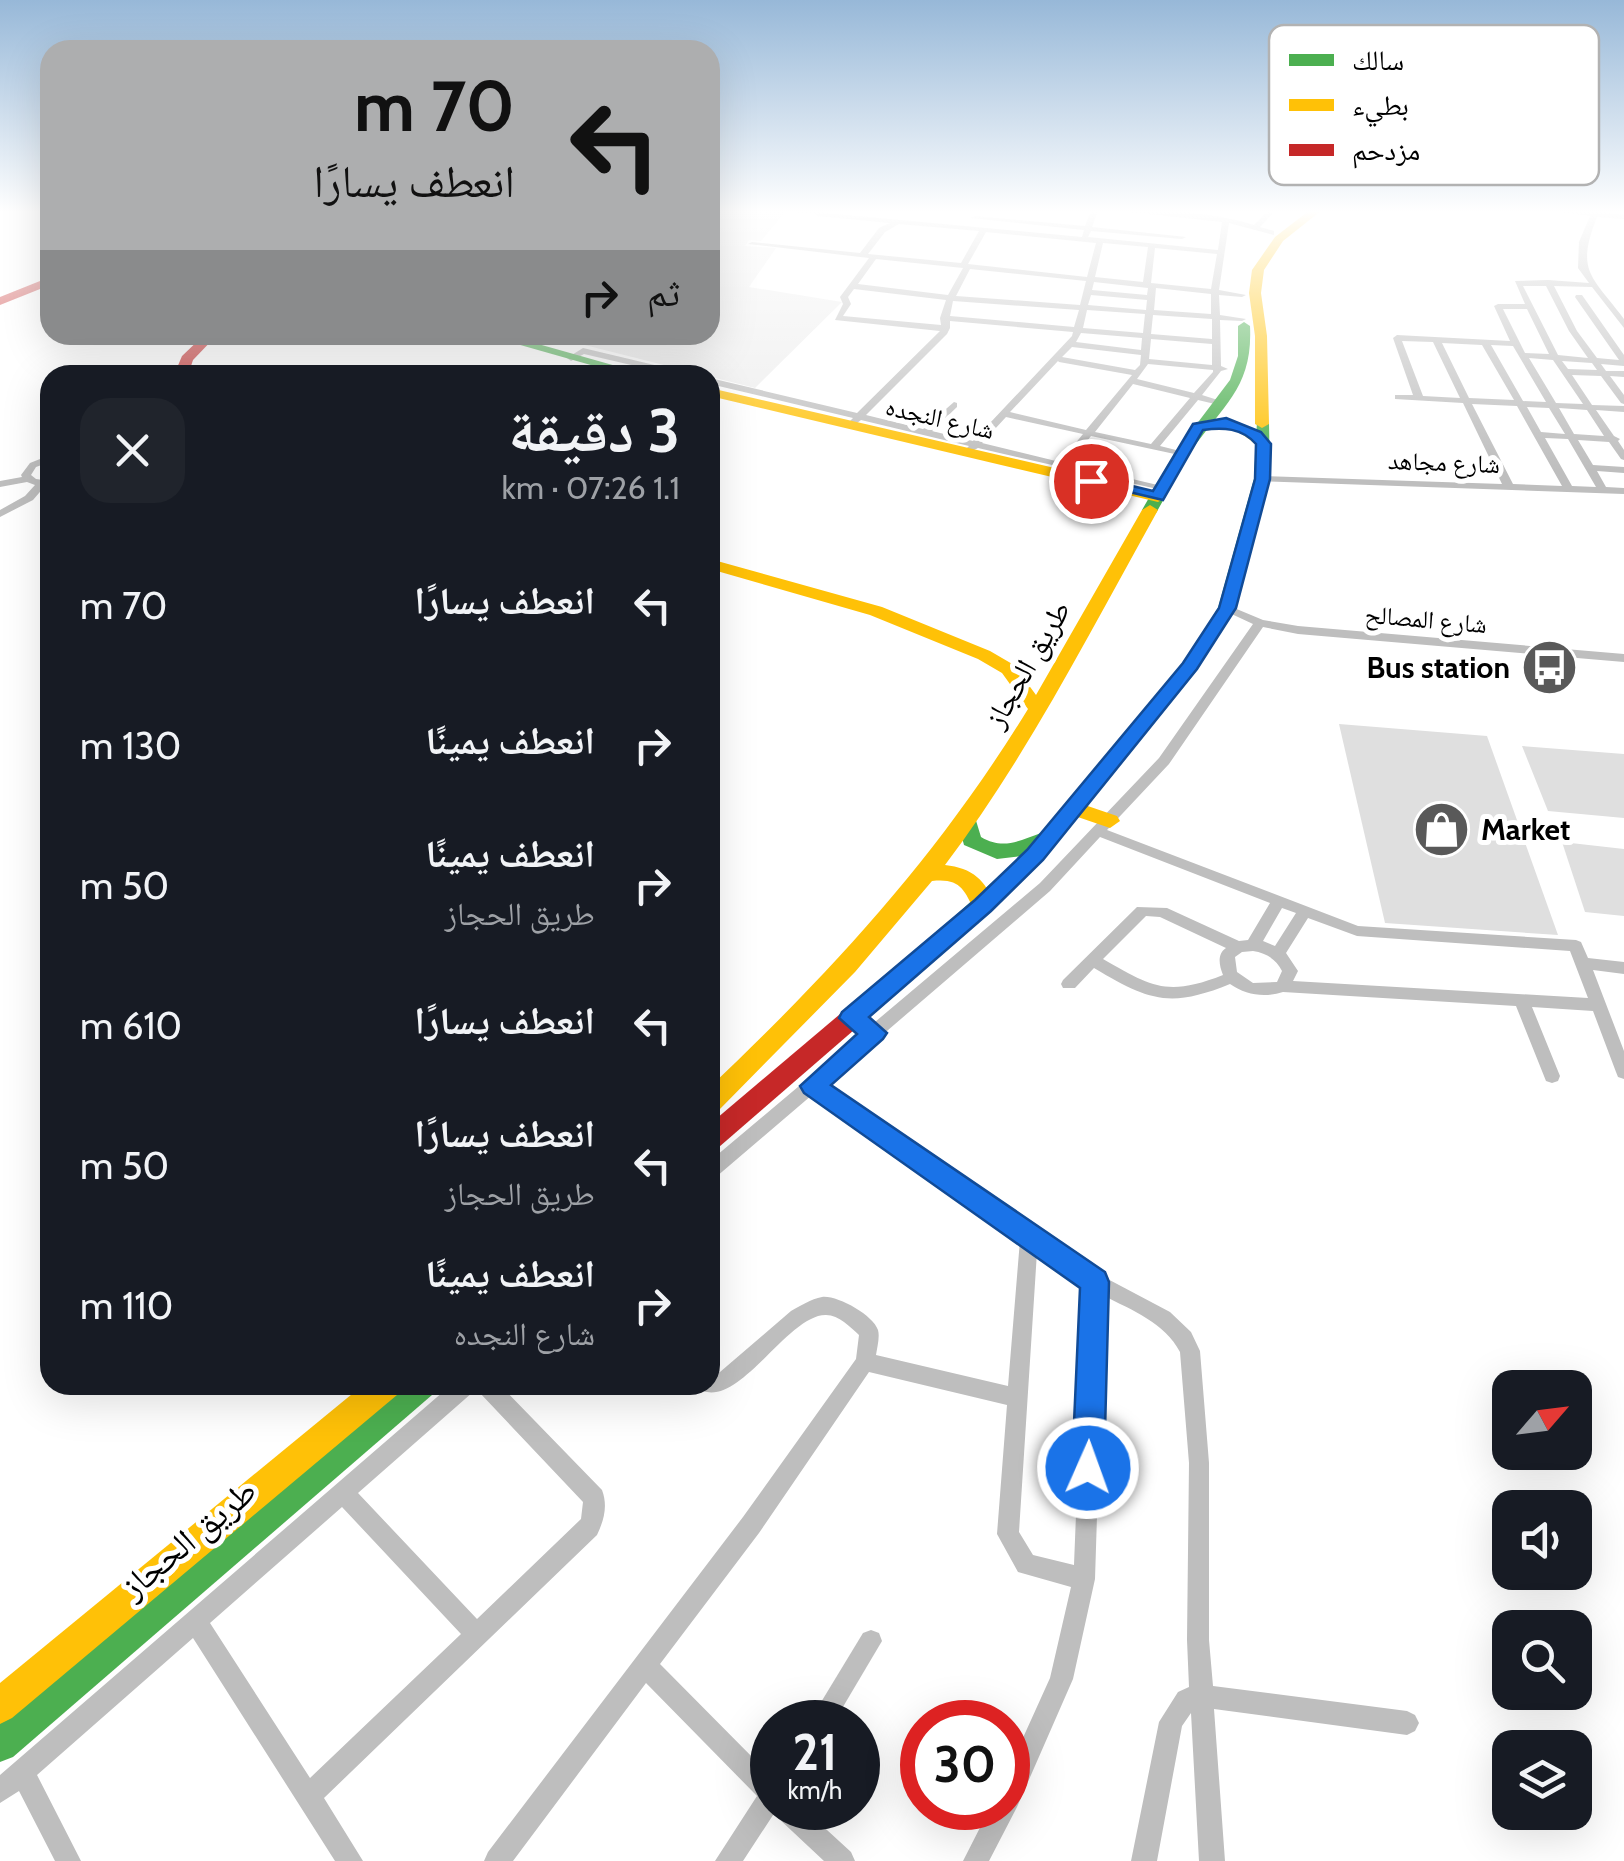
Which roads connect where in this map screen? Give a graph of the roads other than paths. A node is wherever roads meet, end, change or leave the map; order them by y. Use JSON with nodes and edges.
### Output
{"nodes":[{"id":1,"x":844,"y":297,"type":"edge"},
{"id":2,"x":942,"y":297,"type":"edge"},
{"id":3,"x":1021,"y":297,"type":"edge"},
{"id":4,"x":1085,"y":297,"type":"edge"},
{"id":5,"x":1139,"y":297,"type":"edge"},
{"id":6,"x":1216,"y":297,"type":"edge"},
{"id":7,"x":1224,"y":297,"type":"edge"},
{"id":8,"x":1243,"y":297,"type":"edge"},
{"id":9,"x":1256,"y":297,"type":"edge"},
{"id":10,"x":1525,"y":297,"type":"edge"},
{"id":11,"x":1556,"y":297,"type":"edge"},
{"id":12,"x":1579,"y":297,"type":"dead end"},
{"id":13,"x":1602,"y":297,"type":"edge"},
{"id":14,"x":952,"y":298,"type":"junction"},
{"id":15,"x":1151,"y":298,"type":"joint"},
{"id":16,"x":1019,"y":302,"type":"junction"},
{"id":17,"x":1083,"y":306,"type":"junction"},
{"id":18,"x":1529,"y":306,"type":"junction"},
{"id":19,"x":1242,"y":307,"type":"junction"},
{"id":20,"x":1150,"y":311,"type":"junction"},
{"id":21,"x":1216,"y":316,"type":"junction"},
{"id":22,"x":1622,"y":320,"type":"edge"},
{"id":23,"x":945,"y":323,"type":"junction"},
{"id":24,"x":1012,"y":324,"type":"junction"},
{"id":25,"x":1080,"y":330,"type":"junction"},
{"id":26,"x":1148,"y":336,"type":"junction"},
{"id":27,"x":1436,"y":340,"type":"junction"},
{"id":28,"x":1217,"y":342,"type":"junction"},
{"id":29,"x":1485,"y":342,"type":"junction"},
{"id":30,"x":1071,"y":344,"type":"junction"},
{"id":31,"x":1516,"y":344,"type":"junction"},
{"id":32,"x":202,"y":345,"type":"edge"},
{"id":33,"x":534,"y":345,"type":"edge"},
{"id":34,"x":577,"y":355,"type":"junction"},
{"id":35,"x":1523,"y":355,"type":"junction"},
{"id":36,"x":1146,"y":357,"type":"junction"},
{"id":37,"x":1556,"y":357,"type":"junction"},
{"id":38,"x":1059,"y":358,"type":"junction"},
{"id":39,"x":1592,"y":360,"type":"junction"},
{"id":40,"x":1623,"y":362,"type":"edge"},
{"id":41,"x":185,"y":365,"type":"edge"},
{"id":42,"x":609,"y":365,"type":"edge"},
{"id":43,"x":631,"y":365,"type":"edge"},
{"id":44,"x":1218,"y":368,"type":"junction"},
{"id":45,"x":1243,"y":370,"type":"junction"},
{"id":46,"x":1565,"y":372,"type":"junction"},
{"id":47,"x":1603,"y":373,"type":"junction"},
{"id":48,"x":1624,"y":374,"type":"edge"},
{"id":49,"x":1505,"y":376,"type":"junction"},
{"id":50,"x":1536,"y":376,"type":"junction"},
{"id":51,"x":1135,"y":377,"type":"junction"},
{"id":52,"x":720,"y":384,"type":"edge"},
{"id":53,"x":1578,"y":389,"type":"junction"},
{"id":54,"x":1614,"y":390,"type":"junction"},
{"id":55,"x":720,"y":394,"type":"edge"},
{"id":56,"x":1398,"y":397,"type":"dead end"},
{"id":57,"x":1419,"y":398,"type":"junction"},
{"id":58,"x":1211,"y":401,"type":"junction"},
{"id":59,"x":1466,"y":401,"type":"junction"},
{"id":60,"x":1624,"y":402,"type":"edge"},
{"id":61,"x":1263,"y":404,"type":"junction"},
{"id":62,"x":1521,"y":405,"type":"junction"},
{"id":63,"x":954,"y":406,"type":"dead end"},
{"id":64,"x":1554,"y":406,"type":"junction"},
{"id":65,"x":1589,"y":407,"type":"junction"},
{"id":66,"x":1624,"y":409,"type":"edge"},
{"id":67,"x":1005,"y":414,"type":"junction"},
{"id":68,"x":854,"y":421,"type":"junction"},
{"id":69,"x":1198,"y":427,"type":"junction"},
{"id":70,"x":924,"y":433,"type":"junction"},
{"id":71,"x":1089,"y":433,"type":"junction"},
{"id":72,"x":1538,"y":434,"type":"junction"},
{"id":73,"x":1573,"y":437,"type":"junction"},
{"id":74,"x":1612,"y":438,"type":"junction"},
{"id":75,"x":1624,"y":439,"type":"edge"},
{"id":76,"x":1264,"y":444,"type":"junction"},
{"id":77,"x":1154,"y":448,"type":"junction"},
{"id":78,"x":972,"y":449,"type":"junction"},
{"id":79,"x":1181,"y":454,"type":"junction"},
{"id":80,"x":1624,"y":457,"type":"edge"},
{"id":81,"x":40,"y":463,"type":"edge"},
{"id":82,"x":1062,"y":466,"type":"junction"},
{"id":83,"x":1593,"y":468,"type":"junction"},
{"id":84,"x":1624,"y":470,"type":"edge"},
{"id":85,"x":28,"y":479,"type":"junction"},
{"id":86,"x":1262,"y":479,"type":"junction"},
{"id":87,"x":40,"y":482,"type":"edge"},
{"id":88,"x":0,"y":484,"type":"edge"},
{"id":89,"x":1509,"y":487,"type":"junction"},
{"id":90,"x":40,"y":489,"type":"edge"},
{"id":91,"x":1569,"y":489,"type":"junction"},
{"id":92,"x":1603,"y":490,"type":"junction"},
{"id":93,"x":1624,"y":491,"type":"edge"},
{"id":94,"x":1160,"y":493,"type":"junction"},
{"id":95,"x":0,"y":514,"type":"edge"},
{"id":96,"x":720,"y":567,"type":"edge"},
{"id":97,"x":1227,"y":608,"type":"junction"},
{"id":98,"x":1260,"y":623,"type":"junction"},
{"id":99,"x":1624,"y":658,"type":"edge"},
{"id":100,"x":1037,"y":709,"type":"junction"},
{"id":101,"x":1072,"y":808,"type":"junction"},
{"id":102,"x":967,"y":819,"type":"junction"},
{"id":103,"x":1105,"y":826,"type":"junction"},
{"id":104,"x":1051,"y":836,"type":"junction"},
{"id":105,"x":924,"y":876,"type":"junction"},
{"id":106,"x":1279,"y":901,"type":"junction"},
{"id":107,"x":983,"y":906,"type":"junction"},
{"id":108,"x":1305,"y":911,"type":"junction"},
{"id":109,"x":1245,"y":946,"type":"junction"},
{"id":110,"x":1278,"y":954,"type":"junction"},
{"id":111,"x":1092,"y":960,"type":"junction"},
{"id":112,"x":1583,"y":964,"type":"junction"},
{"id":113,"x":1624,"y":968,"type":"edge"},
{"id":114,"x":1232,"y":977,"type":"junction"},
{"id":115,"x":1070,"y":984,"type":"dead end"},
{"id":116,"x":1283,"y":986,"type":"junction"},
{"id":117,"x":1521,"y":1000,"type":"junction"},
{"id":118,"x":1600,"y":1005,"type":"junction"},
{"id":119,"x":851,"y":1018,"type":"junction"},
{"id":120,"x":875,"y":1033,"type":"junction"},
{"id":121,"x":1624,"y":1072,"type":"edge"},
{"id":122,"x":1552,"y":1076,"type":"dead end"},
{"id":123,"x":812,"y":1086,"type":"junction"},
{"id":124,"x":720,"y":1093,"type":"edge"},
{"id":125,"x":720,"y":1131,"type":"edge"},
{"id":126,"x":720,"y":1164,"type":"edge"},
{"id":127,"x":1029,"y":1236,"type":"junction"},
{"id":128,"x":1094,"y":1282,"type":"junction"},
{"id":129,"x":865,"y":1362,"type":"junction"},
{"id":130,"x":720,"y":1381,"type":"edge"},
{"id":131,"x":374,"y":1395,"type":"edge"},
{"id":132,"x":410,"y":1395,"type":"edge"},
{"id":133,"x":455,"y":1395,"type":"edge"},
{"id":134,"x":496,"y":1395,"type":"edge"},
{"id":135,"x":1015,"y":1398,"type":"junction"},
{"id":136,"x":343,"y":1494,"type":"junction"},
{"id":137,"x":1084,"y":1579,"type":"junction"},
{"id":138,"x":196,"y":1622,"type":"junction"},
{"id":139,"x":477,"y":1636,"type":"junction"},
{"id":140,"x":871,"y":1641,"type":"dead end"},
{"id":141,"x":646,"y":1667,"type":"junction"},
{"id":142,"x":1200,"y":1696,"type":"junction"},
{"id":143,"x":835,"y":1700,"type":"edge"},
{"id":144,"x":0,"y":1706,"type":"edge"},
{"id":145,"x":1407,"y":1724,"type":"dead end"},
{"id":146,"x":0,"y":1744,"type":"edge"},
{"id":147,"x":1030,"y":1749,"type":"edge"},
{"id":148,"x":22,"y":1772,"type":"junction"},
{"id":149,"x":750,"y":1773,"type":"edge"},
{"id":150,"x":0,"y":1791,"type":"edge"},
{"id":151,"x":308,"y":1796,"type":"junction"},
{"id":152,"x":750,"y":1828,"type":"edge"},
{"id":153,"x":809,"y":1830,"type":"edge"},
{"id":154,"x":992,"y":1830,"type":"edge"},
{"id":155,"x":498,"y":1860,"type":"edge"},
{"id":156,"x":68,"y":1861,"type":"edge"},
{"id":157,"x":350,"y":1861,"type":"edge"},
{"id":158,"x":728,"y":1861,"type":"edge"},
{"id":159,"x":842,"y":1861,"type":"edge"},
{"id":160,"x":976,"y":1861,"type":"edge"},
{"id":161,"x":1144,"y":1861,"type":"edge"},
{"id":162,"x":1212,"y":1861,"type":"edge"}],
"edges":[{"from":1,"to":23,"type":"street"},
{"from":2,"to":14,"type":"street"},
{"from":3,"to":16,"type":"street"},
{"from":4,"to":17,"type":"street"},
{"from":5,"to":15,"type":"street"},
{"from":6,"to":21,"type":"street"},
{"from":7,"to":19,"type":"street"},
{"from":8,"to":19,"type":"main road"},
{"from":9,"to":61,"type":"main road"},
{"from":10,"to":18,"type":"street"},
{"from":11,"to":39,"type":"street"},
{"from":12,"to":40,"type":"street"},
{"from":13,"to":22,"type":"street"},
{"from":14,"to":16,"type":"street"},
{"from":14,"to":23,"type":"street"},
{"from":15,"to":20,"type":"street"},
{"from":16,"to":17,"type":"street"},
{"from":16,"to":24,"type":"street"},
{"from":17,"to":20,"type":"street"},
{"from":17,"to":25,"type":"street"},
{"from":18,"to":31,"type":"street"},
{"from":18,"to":37,"type":"street"},
{"from":19,"to":21,"type":"street"},
{"from":19,"to":45,"type":"main road"},
{"from":20,"to":21,"type":"street"},
{"from":20,"to":26,"type":"street"},
{"from":21,"to":28,"type":"street"},
{"from":23,"to":24,"type":"street"},
{"from":23,"to":68,"type":"street"},
{"from":24,"to":25,"type":"street"},
{"from":25,"to":26,"type":"street"},
{"from":25,"to":30,"type":"street"},
{"from":26,"to":28,"type":"street"},
{"from":26,"to":36,"type":"street"},
{"from":27,"to":29,"type":"street"},
{"from":27,"to":57,"type":"street"},
{"from":27,"to":59,"type":"street"},
{"from":28,"to":44,"type":"street"},
{"from":29,"to":31,"type":"street"},
{"from":29,"to":49,"type":"street"},
{"from":30,"to":36,"type":"street"},
{"from":30,"to":38,"type":"street"},
{"from":31,"to":35,"type":"street"},
{"from":32,"to":41,"type":"main road"},
{"from":33,"to":34,"type":"main road"},
{"from":34,"to":42,"type":"main road"},
{"from":34,"to":43,"type":"street"},
{"from":35,"to":37,"type":"street"},
{"from":35,"to":50,"type":"street"},
{"from":36,"to":44,"type":"street"},
{"from":36,"to":51,"type":"street"},
{"from":37,"to":39,"type":"street"},
{"from":37,"to":46,"type":"street"},
{"from":38,"to":51,"type":"street"},
{"from":38,"to":67,"type":"street"},
{"from":39,"to":40,"type":"street"},
{"from":39,"to":47,"type":"street"},
{"from":44,"to":45,"type":"street"},
{"from":44,"to":58,"type":"street"},
{"from":45,"to":58,"type":"main road","name":"طريق الحجاز"},
{"from":46,"to":47,"type":"street"},
{"from":46,"to":53,"type":"street"},
{"from":47,"to":48,"type":"street"},
{"from":47,"to":54,"type":"street"},
{"from":49,"to":50,"type":"street"},
{"from":49,"to":62,"type":"street"},
{"from":50,"to":64,"type":"street"},
{"from":51,"to":58,"type":"street"},
{"from":51,"to":71,"type":"street"},
{"from":52,"to":68,"type":"street"},
{"from":53,"to":54,"type":"street"},
{"from":53,"to":65,"type":"street"},
{"from":54,"to":60,"type":"street"},
{"from":55,"to":68,"type":"main road","name":"شارع النجده"},
{"from":56,"to":57,"type":"street"},
{"from":57,"to":59,"type":"street"},
{"from":58,"to":61,"type":"main road"},
{"from":58,"to":69,"type":"main road","name":"طريق الحجاز"},
{"from":58,"to":77,"type":"street"},
{"from":59,"to":62,"type":"street"},
{"from":59,"to":89,"type":"street"},
{"from":61,"to":76,"type":"main road"},
{"from":62,"to":64,"type":"street"},
{"from":62,"to":72,"type":"street"},
{"from":63,"to":70,"type":"street"},
{"from":64,"to":65,"type":"street"},
{"from":64,"to":73,"type":"street"},
{"from":65,"to":66,"type":"street"},
{"from":65,"to":74,"type":"street"},
{"from":67,"to":71,"type":"street"},
{"from":67,"to":78,"type":"street"},
{"from":68,"to":70,"type":"street"},
{"from":68,"to":78,"type":"main road","name":"شارع النجده"},
{"from":69,"to":76,"type":"main road"},
{"from":69,"to":79,"type":"main road","name":"طريق الحجاز"},
{"from":70,"to":78,"type":"street"},
{"from":71,"to":77,"type":"street"},
{"from":71,"to":82,"type":"street"},
{"from":72,"to":73,"type":"street"},
{"from":72,"to":91,"type":"street"},
{"from":73,"to":74,"type":"street"},
{"from":73,"to":83,"type":"street"},
{"from":74,"to":75,"type":"street"},
{"from":74,"to":80,"type":"street"},
{"from":76,"to":86,"type":"main road"},
{"from":77,"to":79,"type":"street"},
{"from":78,"to":82,"type":"street"},
{"from":78,"to":94,"type":"main road","name":"شارع النجده"},
{"from":79,"to":94,"type":"main road","name":"طريق الحجاز"},
{"from":81,"to":85,"type":"street"},
{"from":82,"to":94,"type":"street"},
{"from":83,"to":84,"type":"street"},
{"from":83,"to":92,"type":"street"},
{"from":85,"to":87,"type":"street"},
{"from":85,"to":88,"type":"street"},
{"from":86,"to":89,"type":"street","name":"شارع مجاهد"},
{"from":86,"to":97,"type":"main road"},
{"from":89,"to":91,"type":"street","name":"شارع مجاهد"},
{"from":90,"to":95,"type":"street"},
{"from":91,"to":92,"type":"street","name":"شارع مجاهد"},
{"from":92,"to":93,"type":"street","name":"شارع مجاهد"},
{"from":94,"to":100,"type":"main road","name":"طريق الحجاز"},
{"from":96,"to":100,"type":"main road"},
{"from":97,"to":98,"type":"street","name":"شارع المصالح"},
{"from":97,"to":101,"type":"main road"},
{"from":98,"to":99,"type":"street","name":"شارع المصالح"},
{"from":98,"to":103,"type":"street"},
{"from":100,"to":102,"type":"main road","name":"طريق الحجاز"},
{"from":101,"to":103,"type":"main road"},
{"from":101,"to":104,"type":"main road"},
{"from":102,"to":104,"type":"main road"},
{"from":102,"to":105,"type":"main road","name":"طريق الحجاز"},
{"from":103,"to":106,"type":"street"},
{"from":103,"to":120,"type":"street"},
{"from":104,"to":107,"type":"main road"},
{"from":105,"to":107,"type":"main road"},
{"from":105,"to":124,"type":"main road","name":"طريق الحجاز"},
{"from":106,"to":108,"type":"street"},
{"from":106,"to":109,"type":"street"},
{"from":107,"to":119,"type":"main road"},
{"from":108,"to":110,"type":"street"},
{"from":108,"to":112,"type":"street"},
{"from":109,"to":110,"type":"street"},
{"from":109,"to":111,"type":"street"},
{"from":109,"to":114,"type":"street"},
{"from":110,"to":116,"type":"street"},
{"from":111,"to":114,"type":"street"},
{"from":111,"to":115,"type":"street"},
{"from":112,"to":113,"type":"street"},
{"from":112,"to":118,"type":"street"},
{"from":114,"to":116,"type":"street"},
{"from":116,"to":117,"type":"street"},
{"from":117,"to":118,"type":"street"},
{"from":117,"to":122,"type":"street"},
{"from":118,"to":121,"type":"street"},
{"from":119,"to":120,"type":"street"},
{"from":119,"to":125,"type":"main road"},
{"from":120,"to":123,"type":"street"},
{"from":123,"to":126,"type":"street"},
{"from":123,"to":127,"type":"street"},
{"from":127,"to":128,"type":"street"},
{"from":127,"to":135,"type":"street"},
{"from":128,"to":137,"type":"street"},
{"from":128,"to":142,"type":"street"},
{"from":129,"to":130,"type":"street"},
{"from":129,"to":135,"type":"street"},
{"from":129,"to":141,"type":"street"},
{"from":131,"to":144,"type":"main road","name":"طريق الحجاز"},
{"from":132,"to":146,"type":"main road","name":"طريق الحجاز"},
{"from":133,"to":136,"type":"street"},
{"from":134,"to":139,"type":"street"},
{"from":135,"to":137,"type":"street"},
{"from":136,"to":138,"type":"street"},
{"from":136,"to":139,"type":"street"},
{"from":137,"to":147,"type":"street"},
{"from":138,"to":148,"type":"street"},
{"from":138,"to":151,"type":"street"},
{"from":139,"to":151,"type":"street"},
{"from":140,"to":143,"type":"street"},
{"from":141,"to":149,"type":"street"},
{"from":141,"to":155,"type":"street"},
{"from":142,"to":145,"type":"street"},
{"from":142,"to":161,"type":"street"},
{"from":142,"to":162,"type":"street"},
{"from":148,"to":150,"type":"street"},
{"from":148,"to":156,"type":"street"},
{"from":151,"to":157,"type":"street"},
{"from":152,"to":158,"type":"street"},
{"from":153,"to":159,"type":"street"},
{"from":154,"to":160,"type":"street"}]}
